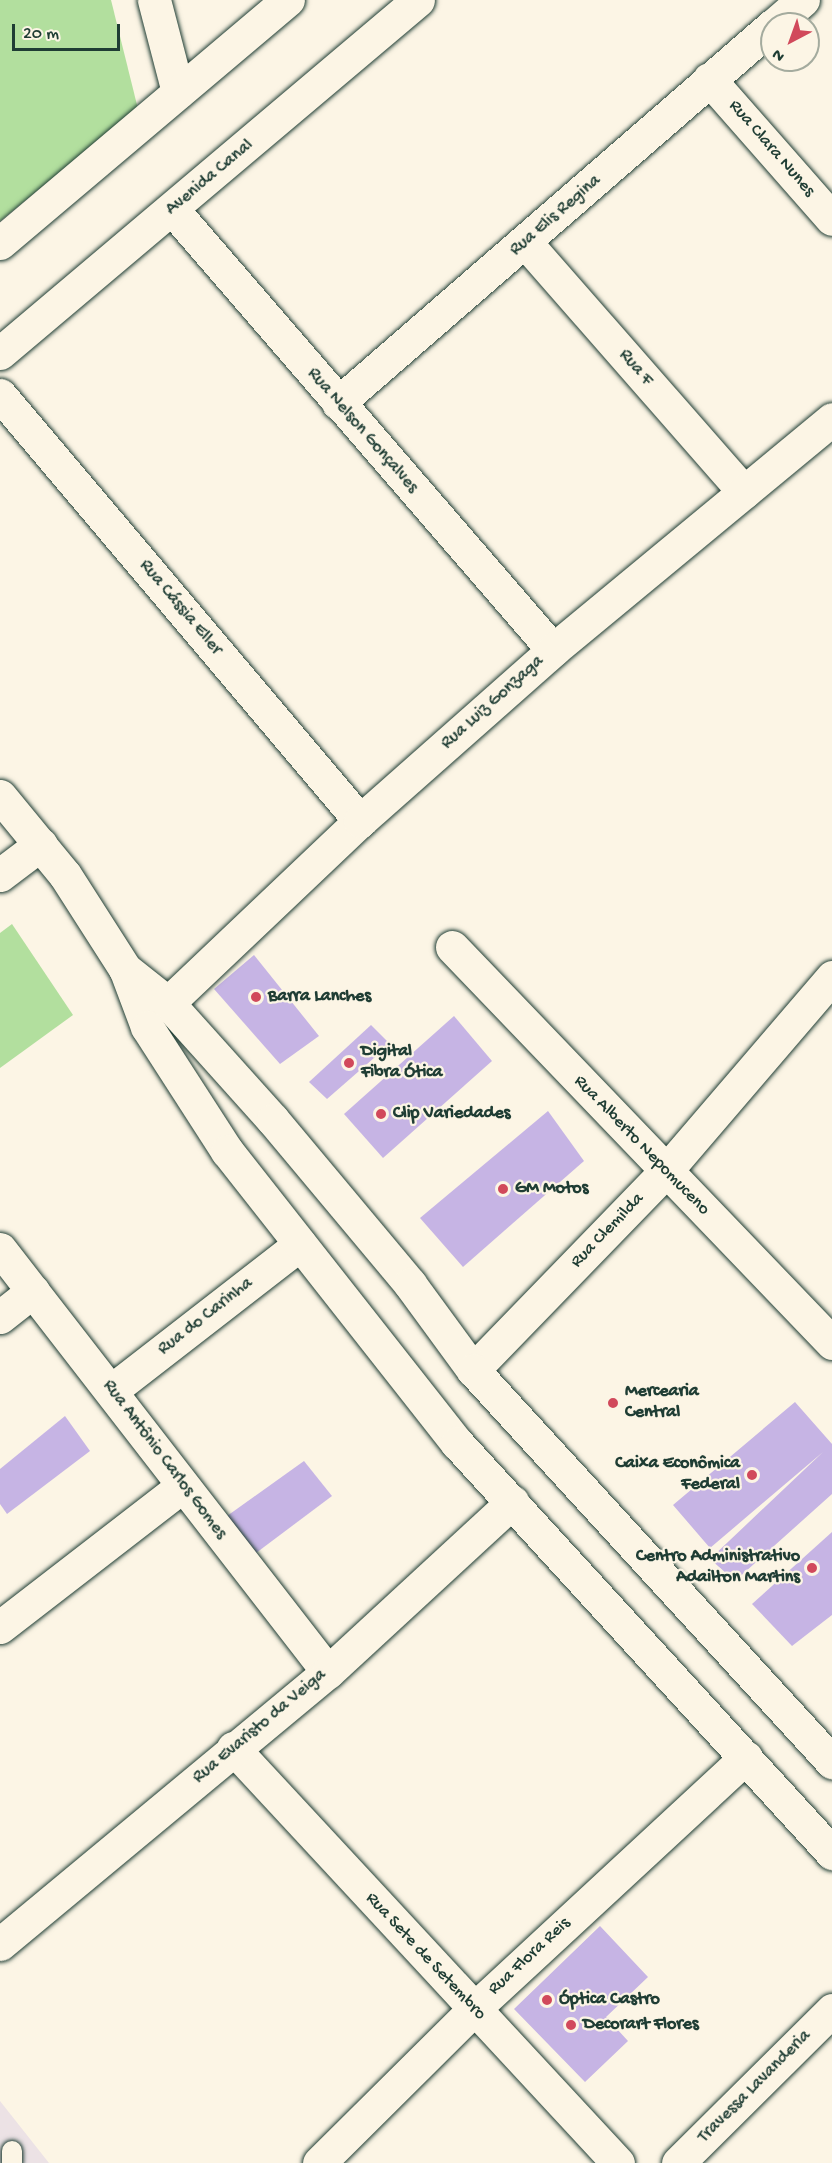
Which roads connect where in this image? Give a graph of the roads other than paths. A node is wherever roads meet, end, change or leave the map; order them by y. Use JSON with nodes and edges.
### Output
{"nodes":[{"id":1,"x":154,"y":0,"type":"edge"},
{"id":2,"x":288,"y":0,"type":"edge"},
{"id":3,"x":418,"y":0,"type":"edge"},
{"id":4,"x":803,"y":0,"type":"edge"},
{"id":5,"x":789,"y":12,"type":"edge"},
{"id":6,"x":760,"y":36,"type":"edge"},
{"id":7,"x":709,"y":79,"type":"junction"},
{"id":8,"x":178,"y":92,"type":"junction"},
{"id":9,"x":173,"y":210,"type":"junction"},
{"id":10,"x":832,"y":219,"type":"edge"},
{"id":11,"x":0,"y":243,"type":"edge"},
{"id":12,"x":526,"y":243,"type":"junction"},
{"id":13,"x":0,"y":353,"type":"edge"},
{"id":14,"x":0,"y":395,"type":"edge"},
{"id":15,"x":338,"y":403,"type":"junction"},
{"id":16,"x":832,"y":419,"type":"edge"},
{"id":17,"x":744,"y":492,"type":"junction"},
{"id":18,"x":553,"y":650,"type":"junction"},
{"id":19,"x":0,"y":796,"type":"edge"},
{"id":20,"x":360,"y":821,"type":"junction"},
{"id":21,"x":40,"y":844,"type":"junction"},
{"id":22,"x":0,"y":875,"type":"edge"},
{"id":23,"x":452,"y":947,"type":"dead end"},
{"id":24,"x":125,"y":969,"type":"junction"},
{"id":25,"x":832,"y":977,"type":"edge"},
{"id":26,"x":168,"y":1003,"type":"junction"},
{"id":27,"x":665,"y":1172,"type":"junction"},
{"id":28,"x":300,"y":1244,"type":"junction"},
{"id":29,"x":0,"y":1249,"type":"edge"},
{"id":30,"x":33,"y":1291,"type":"junction"},
{"id":31,"x":0,"y":1317,"type":"edge"},
{"id":32,"x":832,"y":1343,"type":"edge"},
{"id":33,"x":473,"y":1370,"type":"junction"},
{"id":34,"x":112,"y":1390,"type":"junction"},
{"id":35,"x":181,"y":1487,"type":"junction"},
{"id":36,"x":512,"y":1502,"type":"junction"},
{"id":37,"x":0,"y":1627,"type":"edge"},
{"id":38,"x":327,"y":1672,"type":"junction"},
{"id":39,"x":233,"y":1748,"type":"junction"},
{"id":40,"x":746,"y":1757,"type":"junction"},
{"id":41,"x":832,"y":1762,"type":"edge"},
{"id":42,"x":832,"y":1853,"type":"edge"},
{"id":43,"x":0,"y":1944,"type":"edge"},
{"id":44,"x":473,"y":2010,"type":"junction"},
{"id":45,"x":832,"y":2010,"type":"edge"},
{"id":46,"x":319,"y":2163,"type":"edge"},
{"id":47,"x":618,"y":2163,"type":"edge"},
{"id":48,"x":678,"y":2163,"type":"edge"}],
"edges":[{"from":1,"to":8,"type":"street"},
{"from":2,"to":8,"type":"street"},
{"from":3,"to":9,"type":"street","name":"Avenida Canal"},
{"from":4,"to":5,"type":"street","name":"Rua Elis Regina"},
{"from":6,"to":7,"type":"street","name":"Rua Elis Regina"},
{"from":7,"to":10,"type":"street","name":"Rua Clara Nunes"},
{"from":7,"to":12,"type":"street","name":"Rua Elis Regina"},
{"from":8,"to":11,"type":"street"},
{"from":9,"to":13,"type":"street","name":"Avenida Canal"},
{"from":9,"to":15,"type":"street","name":"Rua Nelson Gonçalves"},
{"from":12,"to":15,"type":"street","name":"Rua Elis Regina"},
{"from":12,"to":17,"type":"street","name":"Rua F"},
{"from":14,"to":20,"type":"street","name":"Rua Cássia Eller"},
{"from":15,"to":18,"type":"street","name":"Rua Nelson Gonçalves"},
{"from":16,"to":17,"type":"street","name":"Rua Luiz Gonzaga"},
{"from":17,"to":18,"type":"street","name":"Rua Luiz Gonzaga"},
{"from":18,"to":20,"type":"street","name":"Rua Luiz Gonzaga"},
{"from":19,"to":21,"type":"street"},
{"from":20,"to":26,"type":"street","name":"Rua Luiz Gonzaga"},
{"from":21,"to":22,"type":"street"},
{"from":21,"to":24,"type":"street"},
{"from":23,"to":27,"type":"street","name":"Rua Alberto Nepomuceno"},
{"from":24,"to":26,"type":"street"},
{"from":24,"to":28,"type":"street"},
{"from":25,"to":27,"type":"street","name":"Rua Clemilda"},
{"from":26,"to":33,"type":"street"},
{"from":27,"to":32,"type":"street","name":"Rua Alberto Nepomuceno"},
{"from":27,"to":33,"type":"street","name":"Rua Clemilda"},
{"from":28,"to":34,"type":"street","name":"Rua do Carinha"},
{"from":28,"to":36,"type":"street"},
{"from":29,"to":30,"type":"street","name":"Rua Antônio Carlos Gomes"},
{"from":30,"to":31,"type":"street"},
{"from":30,"to":34,"type":"street","name":"Rua Antônio Carlos Gomes"},
{"from":33,"to":41,"type":"street"},
{"from":34,"to":35,"type":"street","name":"Rua Antônio Carlos Gomes"},
{"from":35,"to":37,"type":"street"},
{"from":35,"to":38,"type":"street","name":"Rua Antônio Carlos Gomes"},
{"from":36,"to":38,"type":"street","name":"Rua Evaristo da Veiga"},
{"from":36,"to":40,"type":"street"},
{"from":38,"to":39,"type":"street","name":"Rua Evaristo da Veiga"},
{"from":39,"to":43,"type":"street","name":"Rua Evaristo da Veiga"},
{"from":39,"to":44,"type":"street","name":"Rua Sete de Setembro"},
{"from":40,"to":42,"type":"street"},
{"from":40,"to":44,"type":"street","name":"Rua Flora Reis"},
{"from":44,"to":46,"type":"street","name":"Rua Flora Reis"},
{"from":44,"to":47,"type":"street","name":"Rua Sete de Setembro"},
{"from":45,"to":48,"type":"street","name":"Travessa Lavanderia"}]}
